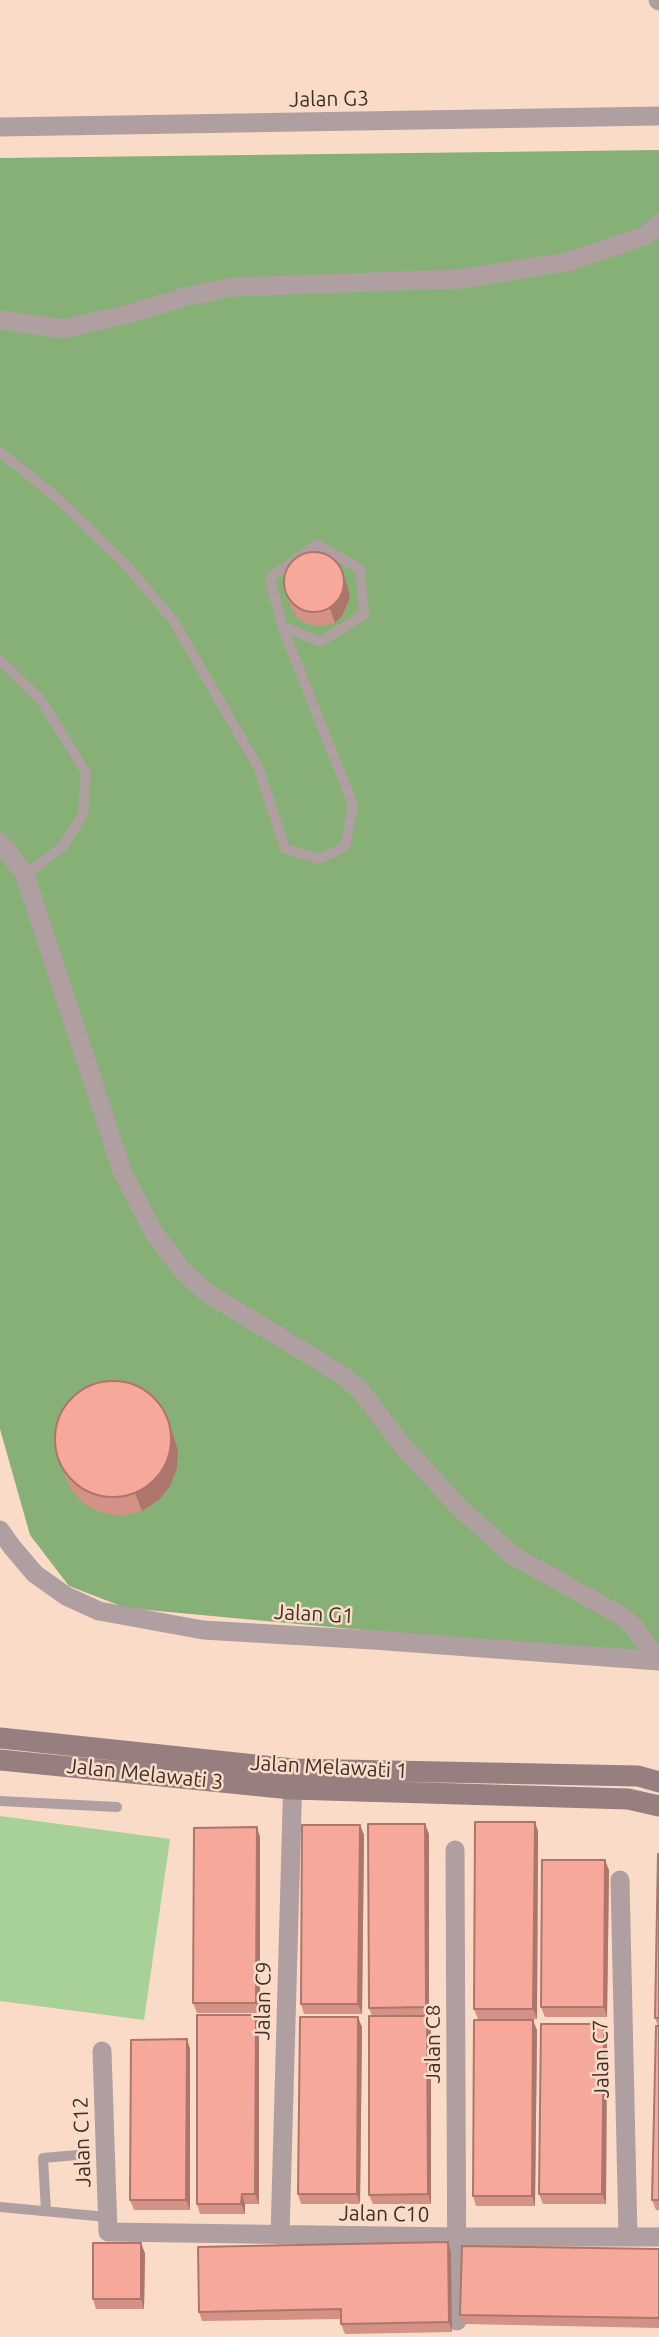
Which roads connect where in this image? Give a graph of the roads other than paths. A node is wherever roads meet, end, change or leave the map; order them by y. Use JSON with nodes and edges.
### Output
{"nodes":[{"id":1,"x":659,"y":116,"type":"edge"},
{"id":2,"x":0,"y":127,"type":"edge"},
{"id":3,"x":659,"y":224,"type":"edge"},
{"id":4,"x":0,"y":320,"type":"edge"},
{"id":5,"x":0,"y":452,"type":"edge"},
{"id":6,"x":282,"y":626,"type":"junction"},
{"id":7,"x":0,"y":660,"type":"edge"},
{"id":8,"x":0,"y":842,"type":"edge"},
{"id":9,"x":25,"y":875,"type":"junction"},
{"id":10,"x":0,"y":1530,"type":"edge"},
{"id":11,"x":658,"y":1661,"type":"edge"},
{"id":12,"x":0,"y":1738,"type":"edge"},
{"id":13,"x":0,"y":1760,"type":"edge"},
{"id":14,"x":292,"y":1779,"type":"junction"},
{"id":15,"x":659,"y":1782,"type":"edge"},
{"id":16,"x":0,"y":1801,"type":"edge"},
{"id":17,"x":659,"y":1806,"type":"edge"},
{"id":18,"x":117,"y":1807,"type":"dead end"},
{"id":19,"x":455,"y":1850,"type":"dead end"},
{"id":20,"x":620,"y":1880,"type":"dead end"},
{"id":21,"x":102,"y":2050,"type":"dead end"},
{"id":22,"x":78,"y":2155,"type":"dead end"},
{"id":23,"x":0,"y":2207,"type":"edge"},
{"id":24,"x":46,"y":2211,"type":"junction"},
{"id":25,"x":108,"y":2225,"type":"junction"},
{"id":26,"x":280,"y":2235,"type":"junction"},
{"id":27,"x":628,"y":2236,"type":"junction"},
{"id":28,"x":457,"y":2237,"type":"junction"},
{"id":29,"x":659,"y":2237,"type":"edge"},
{"id":30,"x":457,"y":2321,"type":"edge"}],
"edges":[{"from":1,"to":2,"type":"street","name":"Jalan G3"},
{"from":3,"to":4,"type":"street"},
{"from":5,"to":6,"type":"lane"},
{"from":6,"to":6,"type":"lane"},
{"from":7,"to":9,"type":"lane"},
{"from":8,"to":9,"type":"street"},
{"from":9,"to":11,"type":"street"},
{"from":10,"to":11,"type":"street","name":"Jalan G1"},
{"from":12,"to":14,"type":"street","name":"Jalan Melawati 1"},
{"from":13,"to":14,"type":"street","name":"Jalan Melawati 3"},
{"from":14,"to":15,"type":"street","name":"Jalan Melawati 1"},
{"from":14,"to":17,"type":"street","name":"Jalan Melawati 1"},
{"from":14,"to":26,"type":"street","name":"Jalan C9"},
{"from":16,"to":18,"type":"lane"},
{"from":19,"to":28,"type":"street","name":"Jalan C8"},
{"from":20,"to":27,"type":"street","name":"Jalan C7"},
{"from":21,"to":25,"type":"street","name":"Jalan C12"},
{"from":22,"to":24,"type":"lane"},
{"from":23,"to":24,"type":"lane"},
{"from":24,"to":25,"type":"lane"},
{"from":25,"to":26,"type":"street","name":"Jalan C10"},
{"from":26,"to":28,"type":"street","name":"Jalan C10"},
{"from":27,"to":28,"type":"street","name":"Jalan C10"},
{"from":27,"to":29,"type":"street","name":"Jalan C10"},
{"from":28,"to":30,"type":"street","name":"Jalan C8"}]}
